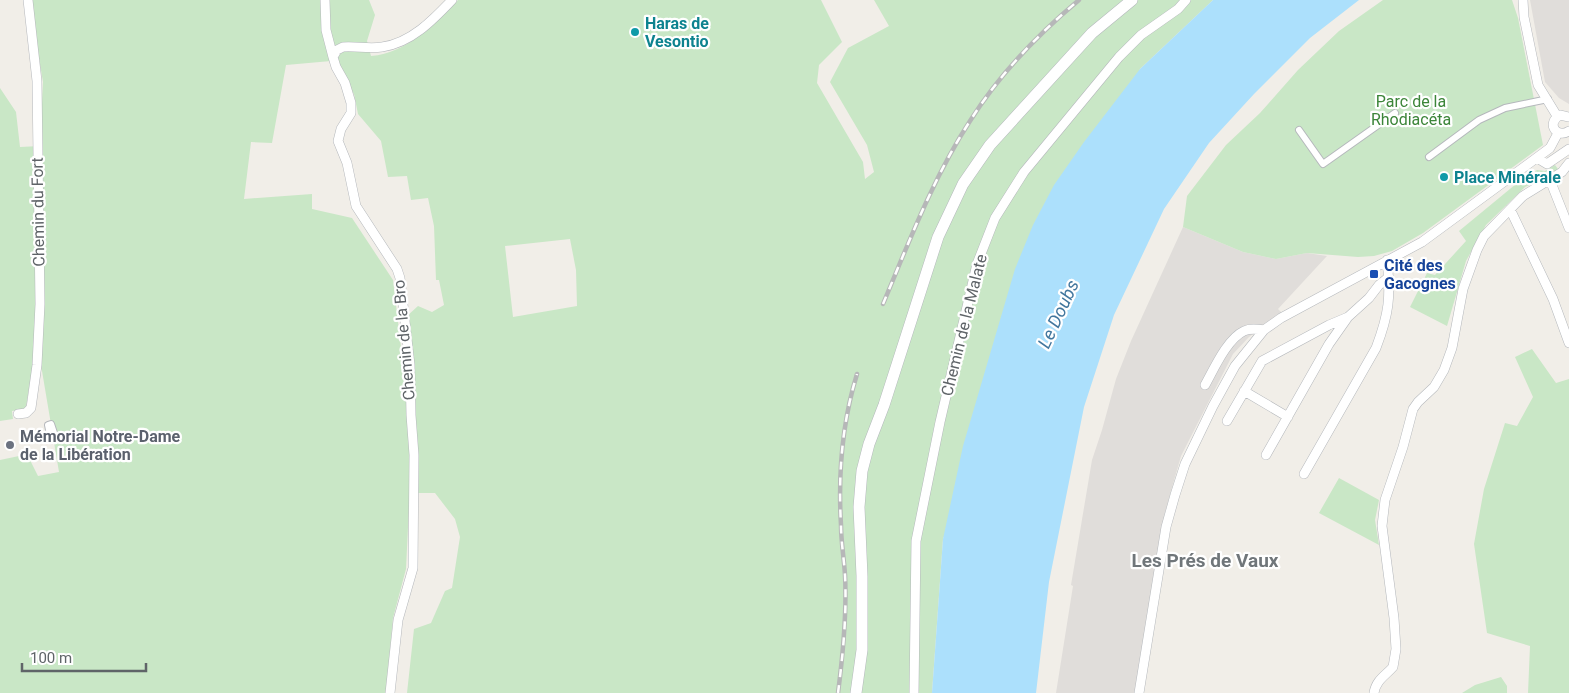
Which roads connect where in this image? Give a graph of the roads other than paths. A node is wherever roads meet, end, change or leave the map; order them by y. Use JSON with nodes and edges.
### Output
{"nodes":[{"id":1,"x":28,"y":0,"type":"edge"},
{"id":2,"x":325,"y":0,"type":"edge"},
{"id":3,"x":452,"y":0,"type":"edge"},
{"id":4,"x":1132,"y":0,"type":"edge"},
{"id":5,"x":1186,"y":0,"type":"edge"},
{"id":6,"x":1523,"y":0,"type":"edge"},
{"id":7,"x":333,"y":57,"type":"junction"},
{"id":8,"x":1548,"y":99,"type":"junction"},
{"id":9,"x":1395,"y":113,"type":"dead end"},
{"id":10,"x":1557,"y":116,"type":"junction"},
{"id":11,"x":1569,"y":117,"type":"edge"},
{"id":12,"x":1299,"y":130,"type":"dead end"},
{"id":13,"x":1569,"y":131,"type":"edge"},
{"id":14,"x":1558,"y":133,"type":"junction"},
{"id":15,"x":1569,"y":149,"type":"edge"},
{"id":16,"x":1430,"y":157,"type":"dead end"},
{"id":17,"x":1538,"y":158,"type":"junction"},
{"id":18,"x":1569,"y":163,"type":"edge"},
{"id":19,"x":1550,"y":180,"type":"junction"},
{"id":20,"x":1510,"y":209,"type":"junction"},
{"id":21,"x":1569,"y":228,"type":"edge"},
{"id":22,"x":1387,"y":260,"type":"junction"},
{"id":23,"x":1389,"y":277,"type":"junction"},
{"id":24,"x":1348,"y":317,"type":"junction"},
{"id":25,"x":1264,"y":330,"type":"junction"},
{"id":26,"x":1569,"y":343,"type":"edge"},
{"id":27,"x":1205,"y":386,"type":"dead end"},
{"id":28,"x":1244,"y":392,"type":"junction"},
{"id":29,"x":18,"y":414,"type":"dead end"},
{"id":30,"x":1288,"y":417,"type":"junction"},
{"id":31,"x":1227,"y":421,"type":"dead end"},
{"id":32,"x":1266,"y":454,"type":"dead end"},
{"id":33,"x":1304,"y":474,"type":"dead end"},
{"id":34,"x":390,"y":693,"type":"edge"},
{"id":35,"x":856,"y":693,"type":"edge"},
{"id":36,"x":914,"y":693,"type":"edge"},
{"id":37,"x":1139,"y":693,"type":"edge"},
{"id":38,"x":1374,"y":693,"type":"edge"}],
"edges":[{"from":1,"to":29,"type":"street","name":"Chemin du Fort"},
{"from":2,"to":7,"type":"street","name":"Chemin de la Bro"},
{"from":3,"to":7,"type":"street"},
{"from":4,"to":35,"type":"main road"},
{"from":5,"to":36,"type":"street","name":"Chemin de la Malate"},
{"from":6,"to":8,"type":"street"},
{"from":7,"to":34,"type":"street","name":"Chemin de la Bro"},
{"from":8,"to":10,"type":"street"},
{"from":8,"to":16,"type":"street"},
{"from":9,"to":12,"type":"street"},
{"from":10,"to":11,"type":"street"},
{"from":10,"to":14,"type":"street"},
{"from":13,"to":14,"type":"street"},
{"from":14,"to":17,"type":"street"},
{"from":15,"to":17,"type":"street"},
{"from":17,"to":22,"type":"street"},
{"from":18,"to":19,"type":"street"},
{"from":19,"to":20,"type":"street"},
{"from":19,"to":21,"type":"street"},
{"from":20,"to":26,"type":"street"},
{"from":20,"to":38,"type":"street"},
{"from":22,"to":23,"type":"street"},
{"from":22,"to":25,"type":"street"},
{"from":23,"to":24,"type":"street"},
{"from":23,"to":33,"type":"street"},
{"from":24,"to":28,"type":"street"},
{"from":24,"to":30,"type":"street"},
{"from":25,"to":27,"type":"street"},
{"from":25,"to":37,"type":"street"},
{"from":28,"to":30,"type":"street"},
{"from":28,"to":31,"type":"street"},
{"from":30,"to":32,"type":"street"}]}
